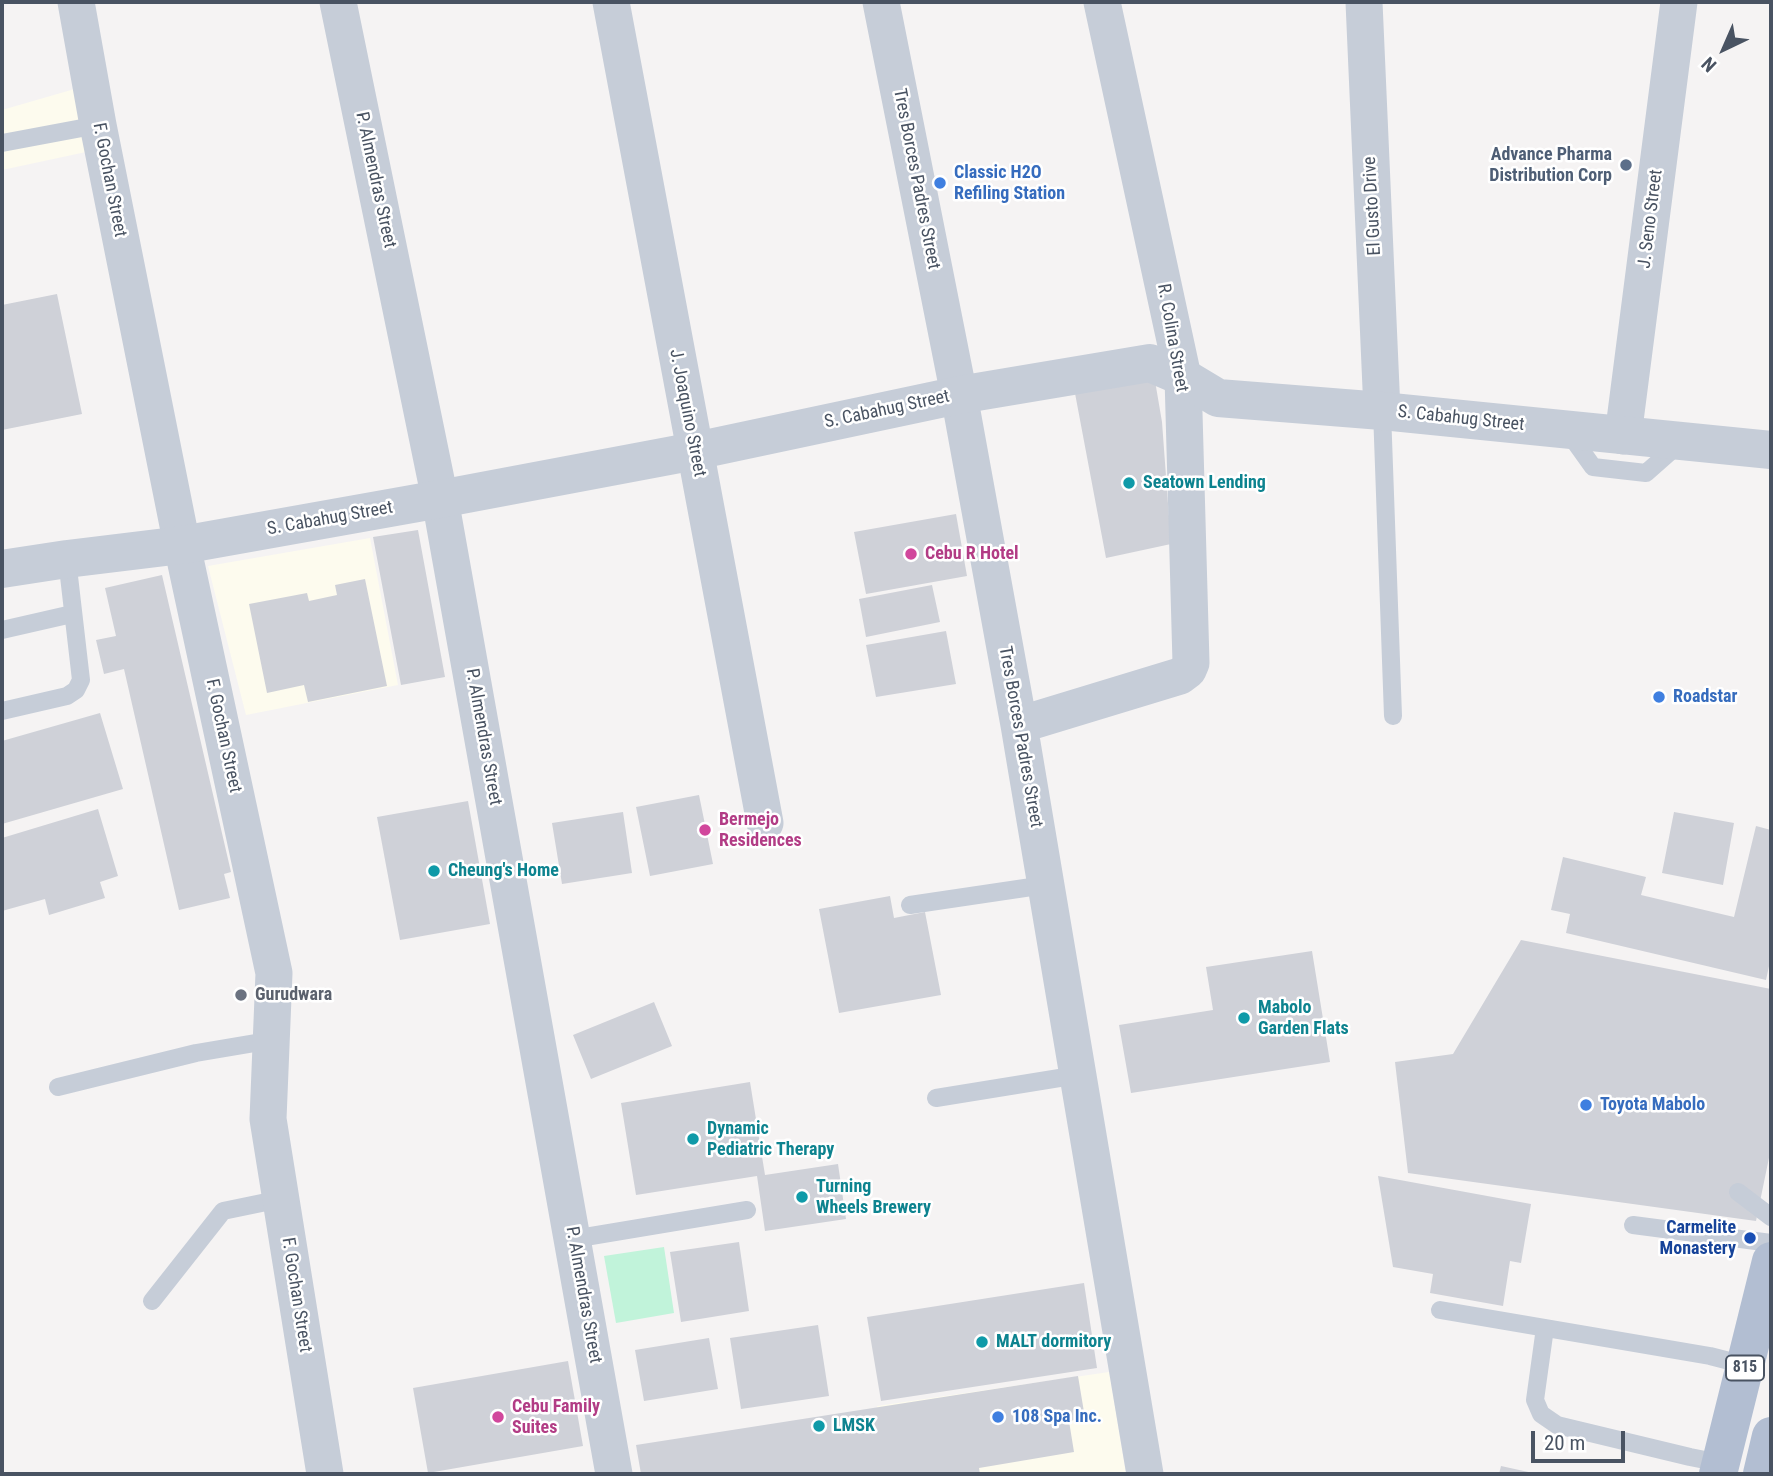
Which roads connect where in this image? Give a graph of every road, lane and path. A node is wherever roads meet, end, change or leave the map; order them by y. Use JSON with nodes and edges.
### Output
{"nodes":[{"id":1,"x":76,"y":2,"type":"edge"},
{"id":2,"x":338,"y":2,"type":"edge"},
{"id":3,"x":611,"y":2,"type":"edge"},
{"id":4,"x":881,"y":2,"type":"edge"},
{"id":5,"x":1102,"y":2,"type":"edge"},
{"id":6,"x":1364,"y":2,"type":"edge"},
{"id":7,"x":1679,"y":2,"type":"edge"},
{"id":8,"x":98,"y":125,"type":"junction"},
{"id":9,"x":2,"y":143,"type":"edge"},
{"id":10,"x":1183,"y":377,"type":"junction"},
{"id":11,"x":958,"y":395,"type":"junction"},
{"id":12,"x":1382,"y":411,"type":"junction"},
{"id":13,"x":1566,"y":429,"type":"junction"},
{"id":14,"x":1623,"y":436,"type":"junction"},
{"id":15,"x":1682,"y":441,"type":"junction"},
{"id":16,"x":1771,"y":450,"type":"edge"},
{"id":17,"x":695,"y":451,"type":"junction"},
{"id":18,"x":440,"y":499,"type":"junction"},
{"id":19,"x":182,"y":545,"type":"junction"},
{"id":20,"x":67,"y":559,"type":"junction"},
{"id":21,"x":2,"y":569,"type":"edge"},
{"id":22,"x":72,"y":614,"type":"junction"},
{"id":23,"x":2,"y":630,"type":"edge"},
{"id":24,"x":2,"y":711,"type":"edge"},
{"id":25,"x":1393,"y":716,"type":"dead end"},
{"id":26,"x":1018,"y":724,"type":"junction"},
{"id":27,"x":765,"y":823,"type":"dead end"},
{"id":28,"x":1045,"y":885,"type":"junction"},
{"id":29,"x":910,"y":905,"type":"dead end"},
{"id":30,"x":273,"y":1040,"type":"junction"},
{"id":31,"x":1078,"y":1075,"type":"junction"},
{"id":32,"x":58,"y":1087,"type":"dead end"},
{"id":33,"x":936,"y":1098,"type":"dead end"},
{"id":34,"x":1738,"y":1192,"type":"dead end"},
{"id":35,"x":281,"y":1199,"type":"junction"},
{"id":36,"x":747,"y":1210,"type":"dead end"},
{"id":37,"x":1771,"y":1217,"type":"edge"},
{"id":38,"x":1633,"y":1225,"type":"dead end"},
{"id":39,"x":573,"y":1239,"type":"junction"},
{"id":40,"x":1771,"y":1243,"type":"edge"},
{"id":41,"x":1771,"y":1261,"type":"edge"},
{"id":42,"x":152,"y":1301,"type":"dead end"},
{"id":43,"x":1440,"y":1310,"type":"dead end"},
{"id":44,"x":1545,"y":1328,"type":"junction"},
{"id":45,"x":1745,"y":1365,"type":"junction"},
{"id":46,"x":1771,"y":1436,"type":"edge"},
{"id":47,"x":1719,"y":1468,"type":"edge"},
{"id":48,"x":325,"y":1474,"type":"edge"},
{"id":49,"x":614,"y":1474,"type":"edge"},
{"id":50,"x":1145,"y":1474,"type":"edge"},
{"id":51,"x":1762,"y":1474,"type":"edge"}],
"edges":[{"from":1,"to":8,"type":"street","name":"F. Gochan Street"},
{"from":2,"to":18,"type":"street","name":"P. Almendras Street"},
{"from":3,"to":17,"type":"street","name":"J. Joaquino Street"},
{"from":4,"to":11,"type":"street","name":"Tres Borces Padres Street"},
{"from":5,"to":10,"type":"street","name":"R. Colina Street"},
{"from":6,"to":12,"type":"street","name":"El Gusto Drive"},
{"from":7,"to":14,"type":"street","name":"J. Seno Street"},
{"from":8,"to":9,"type":"lane"},
{"from":8,"to":19,"type":"street","name":"F. Gochan Street"},
{"from":10,"to":11,"type":"street","name":"S. Cabahug Street"},
{"from":10,"to":12,"type":"street","name":"S. Cabahug Street"},
{"from":10,"to":26,"type":"street","name":"R. Colina Street"},
{"from":11,"to":17,"type":"street","name":"S. Cabahug Street"},
{"from":11,"to":26,"type":"street","name":"Tres Borces Padres Street"},
{"from":12,"to":13,"type":"street","name":"S. Cabahug Street"},
{"from":12,"to":25,"type":"lane"},
{"from":13,"to":14,"type":"street","name":"S. Cabahug Street"},
{"from":13,"to":15,"type":"lane"},
{"from":14,"to":15,"type":"street","name":"S. Cabahug Street"},
{"from":15,"to":16,"type":"street","name":"S. Cabahug Street"},
{"from":17,"to":18,"type":"street","name":"S. Cabahug Street"},
{"from":17,"to":27,"type":"street","name":"J. Joaquino Street"},
{"from":18,"to":19,"type":"street","name":"S. Cabahug Street"},
{"from":18,"to":39,"type":"street","name":"P. Almendras Street"},
{"from":19,"to":20,"type":"street","name":"S. Cabahug Street"},
{"from":19,"to":30,"type":"street","name":"F. Gochan Street"},
{"from":20,"to":21,"type":"street","name":"S. Cabahug Street"},
{"from":20,"to":22,"type":"lane"},
{"from":22,"to":23,"type":"lane"},
{"from":22,"to":24,"type":"lane"},
{"from":26,"to":28,"type":"street","name":"Tres Borces Padres Street"},
{"from":28,"to":29,"type":"lane"},
{"from":28,"to":31,"type":"street","name":"Tres Borces Padres Street"},
{"from":30,"to":32,"type":"lane"},
{"from":30,"to":35,"type":"street","name":"F. Gochan Street"},
{"from":31,"to":33,"type":"lane"},
{"from":31,"to":50,"type":"street","name":"Tres Borces Padres Street"},
{"from":34,"to":37,"type":"lane"},
{"from":35,"to":42,"type":"lane"},
{"from":35,"to":48,"type":"street","name":"F. Gochan Street"},
{"from":36,"to":39,"type":"lane"},
{"from":38,"to":40,"type":"lane"},
{"from":39,"to":49,"type":"street","name":"P. Almendras Street"},
{"from":41,"to":45,"type":"main road","number":"815"},
{"from":43,"to":44,"type":"lane"},
{"from":44,"to":45,"type":"lane"},
{"from":44,"to":47,"type":"lane"},
{"from":45,"to":47,"type":"main road","number":"815"},
{"from":46,"to":51,"type":"main road"}]}
